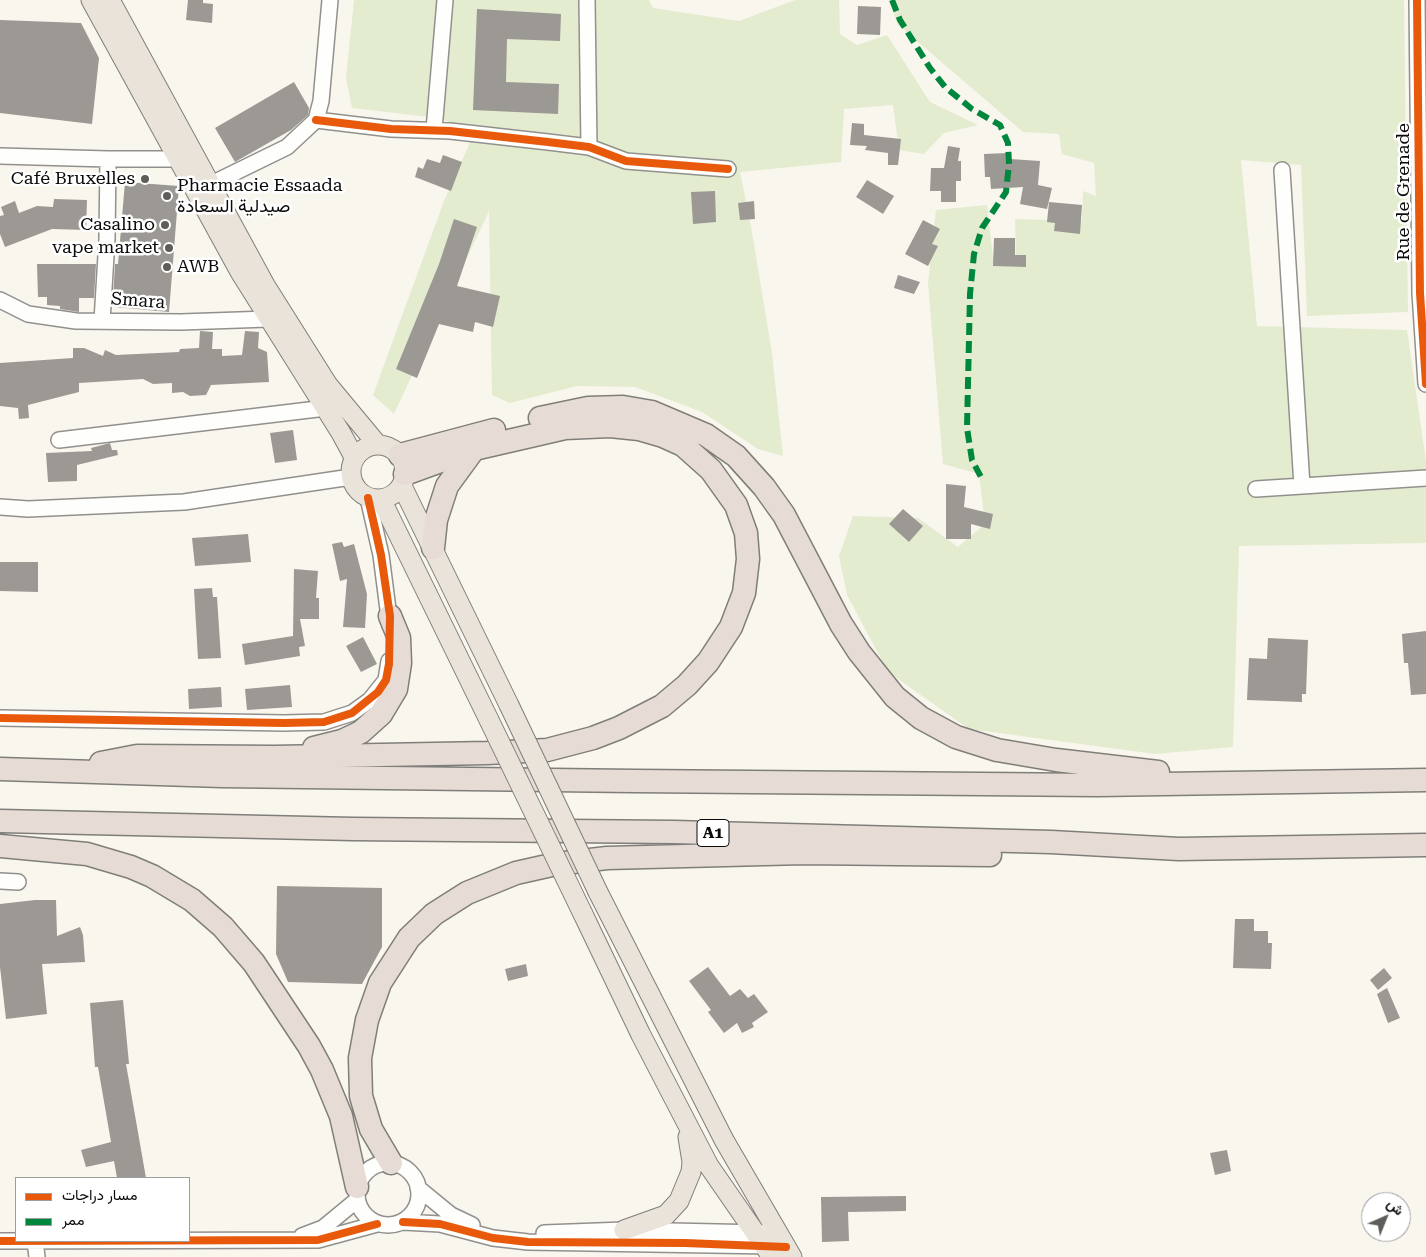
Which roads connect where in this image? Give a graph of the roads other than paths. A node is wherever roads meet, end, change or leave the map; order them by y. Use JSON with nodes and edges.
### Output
{"nodes":[{"id":1,"x":91,"y":0,"type":"edge"},
{"id":2,"x":110,"y":0,"type":"edge"},
{"id":3,"x":330,"y":0,"type":"edge"},
{"id":4,"x":445,"y":0,"type":"edge"},
{"id":5,"x":587,"y":0,"type":"edge"},
{"id":6,"x":1417,"y":0,"type":"edge"},
{"id":7,"x":316,"y":120,"type":"junction"},
{"id":8,"x":434,"y":130,"type":"junction"},
{"id":9,"x":589,"y":146,"type":"junction"},
{"id":10,"x":0,"y":156,"type":"edge"},
{"id":11,"x":185,"y":156,"type":"junction"},
{"id":12,"x":108,"y":159,"type":"junction"},
{"id":13,"x":728,"y":169,"type":"dead end"},
{"id":14,"x":1282,"y":170,"type":"dead end"},
{"id":15,"x":203,"y":189,"type":"junction"},
{"id":16,"x":0,"y":300,"type":"edge"},
{"id":17,"x":268,"y":319,"type":"junction"},
{"id":18,"x":102,"y":320,"type":"junction"},
{"id":19,"x":1426,"y":384,"type":"edge"},
{"id":20,"x":326,"y":408,"type":"junction"},
{"id":21,"x":59,"y":440,"type":"dead end"},
{"id":22,"x":377,"y":444,"type":"junction"},
{"id":23,"x":474,"y":449,"type":"junction"},
{"id":24,"x":354,"y":457,"type":"junction"},
{"id":25,"x":402,"y":472,"type":"junction"},
{"id":26,"x":351,"y":477,"type":"junction"},
{"id":27,"x":1426,"y":478,"type":"edge"},
{"id":28,"x":1302,"y":486,"type":"junction"},
{"id":29,"x":1256,"y":489,"type":"dead end"},
{"id":30,"x":374,"y":498,"type":"junction"},
{"id":31,"x":0,"y":507,"type":"edge"},
{"id":32,"x":432,"y":548,"type":"junction"},
{"id":33,"x":390,"y":616,"type":"junction"},
{"id":34,"x":0,"y":718,"type":"edge"},
{"id":35,"x":274,"y":757,"type":"junction"},
{"id":36,"x":0,"y":769,"type":"edge"},
{"id":37,"x":72,"y":770,"type":"junction"},
{"id":38,"x":1426,"y":780,"type":"edge"},
{"id":39,"x":1261,"y":782,"type":"junction"},
{"id":40,"x":0,"y":821,"type":"edge"},
{"id":41,"x":1426,"y":845,"type":"edge"},
{"id":42,"x":0,"y":846,"type":"edge"},
{"id":43,"x":1179,"y":849,"type":"junction"},
{"id":44,"x":0,"y":881,"type":"edge"},
{"id":45,"x":18,"y":882,"type":"dead end"},
{"id":46,"x":684,"y":1119,"type":"junction"},
{"id":47,"x":391,"y":1163,"type":"junction"},
{"id":48,"x":418,"y":1188,"type":"junction"},
{"id":49,"x":357,"y":1194,"type":"junction"},
{"id":50,"x":403,"y":1222,"type":"junction"},
{"id":51,"x":378,"y":1224,"type":"junction"},
{"id":52,"x":190,"y":1240,"type":"edge"},
{"id":53,"x":292,"y":1240,"type":"junction"},
{"id":54,"x":0,"y":1241,"type":"edge"},
{"id":55,"x":15,"y":1241,"type":"edge"},
{"id":56,"x":35,"y":1242,"type":"edge"},
{"id":57,"x":624,"y":1243,"type":"edge"},
{"id":58,"x":774,"y":1246,"type":"edge"},
{"id":59,"x":37,"y":1257,"type":"edge"}],
"edges":[{"from":1,"to":11,"type":"main road"},
{"from":2,"to":11,"type":"main road"},
{"from":3,"to":7,"type":"street"},
{"from":4,"to":8,"type":"street"},
{"from":5,"to":9,"type":"street"},
{"from":6,"to":19,"type":"street","name":"Rue de Grenade"},
{"from":7,"to":8,"type":"street"},
{"from":7,"to":15,"type":"street"},
{"from":8,"to":9,"type":"street"},
{"from":9,"to":13,"type":"street"},
{"from":10,"to":12,"type":"street"},
{"from":11,"to":12,"type":"street"},
{"from":11,"to":15,"type":"main road"},
{"from":12,"to":18,"type":"street","name":"Smara"},
{"from":14,"to":28,"type":"street"},
{"from":15,"to":17,"type":"main road"},
{"from":15,"to":22,"type":"main road"},
{"from":16,"to":18,"type":"street"},
{"from":17,"to":18,"type":"street","name":"Smara"},
{"from":17,"to":20,"type":"main road"},
{"from":20,"to":21,"type":"street"},
{"from":20,"to":24,"type":"main road"},
{"from":22,"to":24,"type":"main road"},
{"from":22,"to":25,"type":"main road"},
{"from":23,"to":25,"type":"highway"},
{"from":23,"to":32,"type":"highway"},
{"from":23,"to":35,"type":"highway"},
{"from":24,"to":26,"type":"main road"},
{"from":25,"to":30,"type":"main road"},
{"from":25,"to":32,"type":"main road"},
{"from":25,"to":39,"type":"highway"},
{"from":26,"to":30,"type":"main road"},
{"from":26,"to":31,"type":"street"},
{"from":27,"to":28,"type":"street"},
{"from":28,"to":29,"type":"street"},
{"from":30,"to":33,"type":"street"},
{"from":30,"to":46,"type":"main road","bridge":true},
{"from":32,"to":58,"type":"main road","bridge":true},
{"from":33,"to":34,"type":"street"},
{"from":33,"to":35,"type":"highway"},
{"from":35,"to":37,"type":"highway"},
{"from":36,"to":37,"type":"highway"},
{"from":37,"to":39,"type":"highway"},
{"from":38,"to":39,"type":"highway"},
{"from":40,"to":43,"type":"highway","number":"A1"},
{"from":41,"to":43,"type":"highway","number":"A1"},
{"from":42,"to":49,"type":"highway"},
{"from":43,"to":47,"type":"highway"},
{"from":44,"to":45,"type":"street"},
{"from":46,"to":57,"type":"main road"},
{"from":46,"to":58,"type":"main road"},
{"from":47,"to":48,"type":"street"},
{"from":47,"to":49,"type":"street"},
{"from":48,"to":50,"type":"street"},
{"from":48,"to":57,"type":"street"},
{"from":49,"to":51,"type":"street"},
{"from":49,"to":53,"type":"street"},
{"from":50,"to":51,"type":"street"},
{"from":50,"to":57,"type":"street"},
{"from":51,"to":53,"type":"street"},
{"from":52,"to":53,"type":"street"},
{"from":54,"to":55,"type":"street"},
{"from":56,"to":59,"type":"street"},
{"from":57,"to":58,"type":"street"}]}
